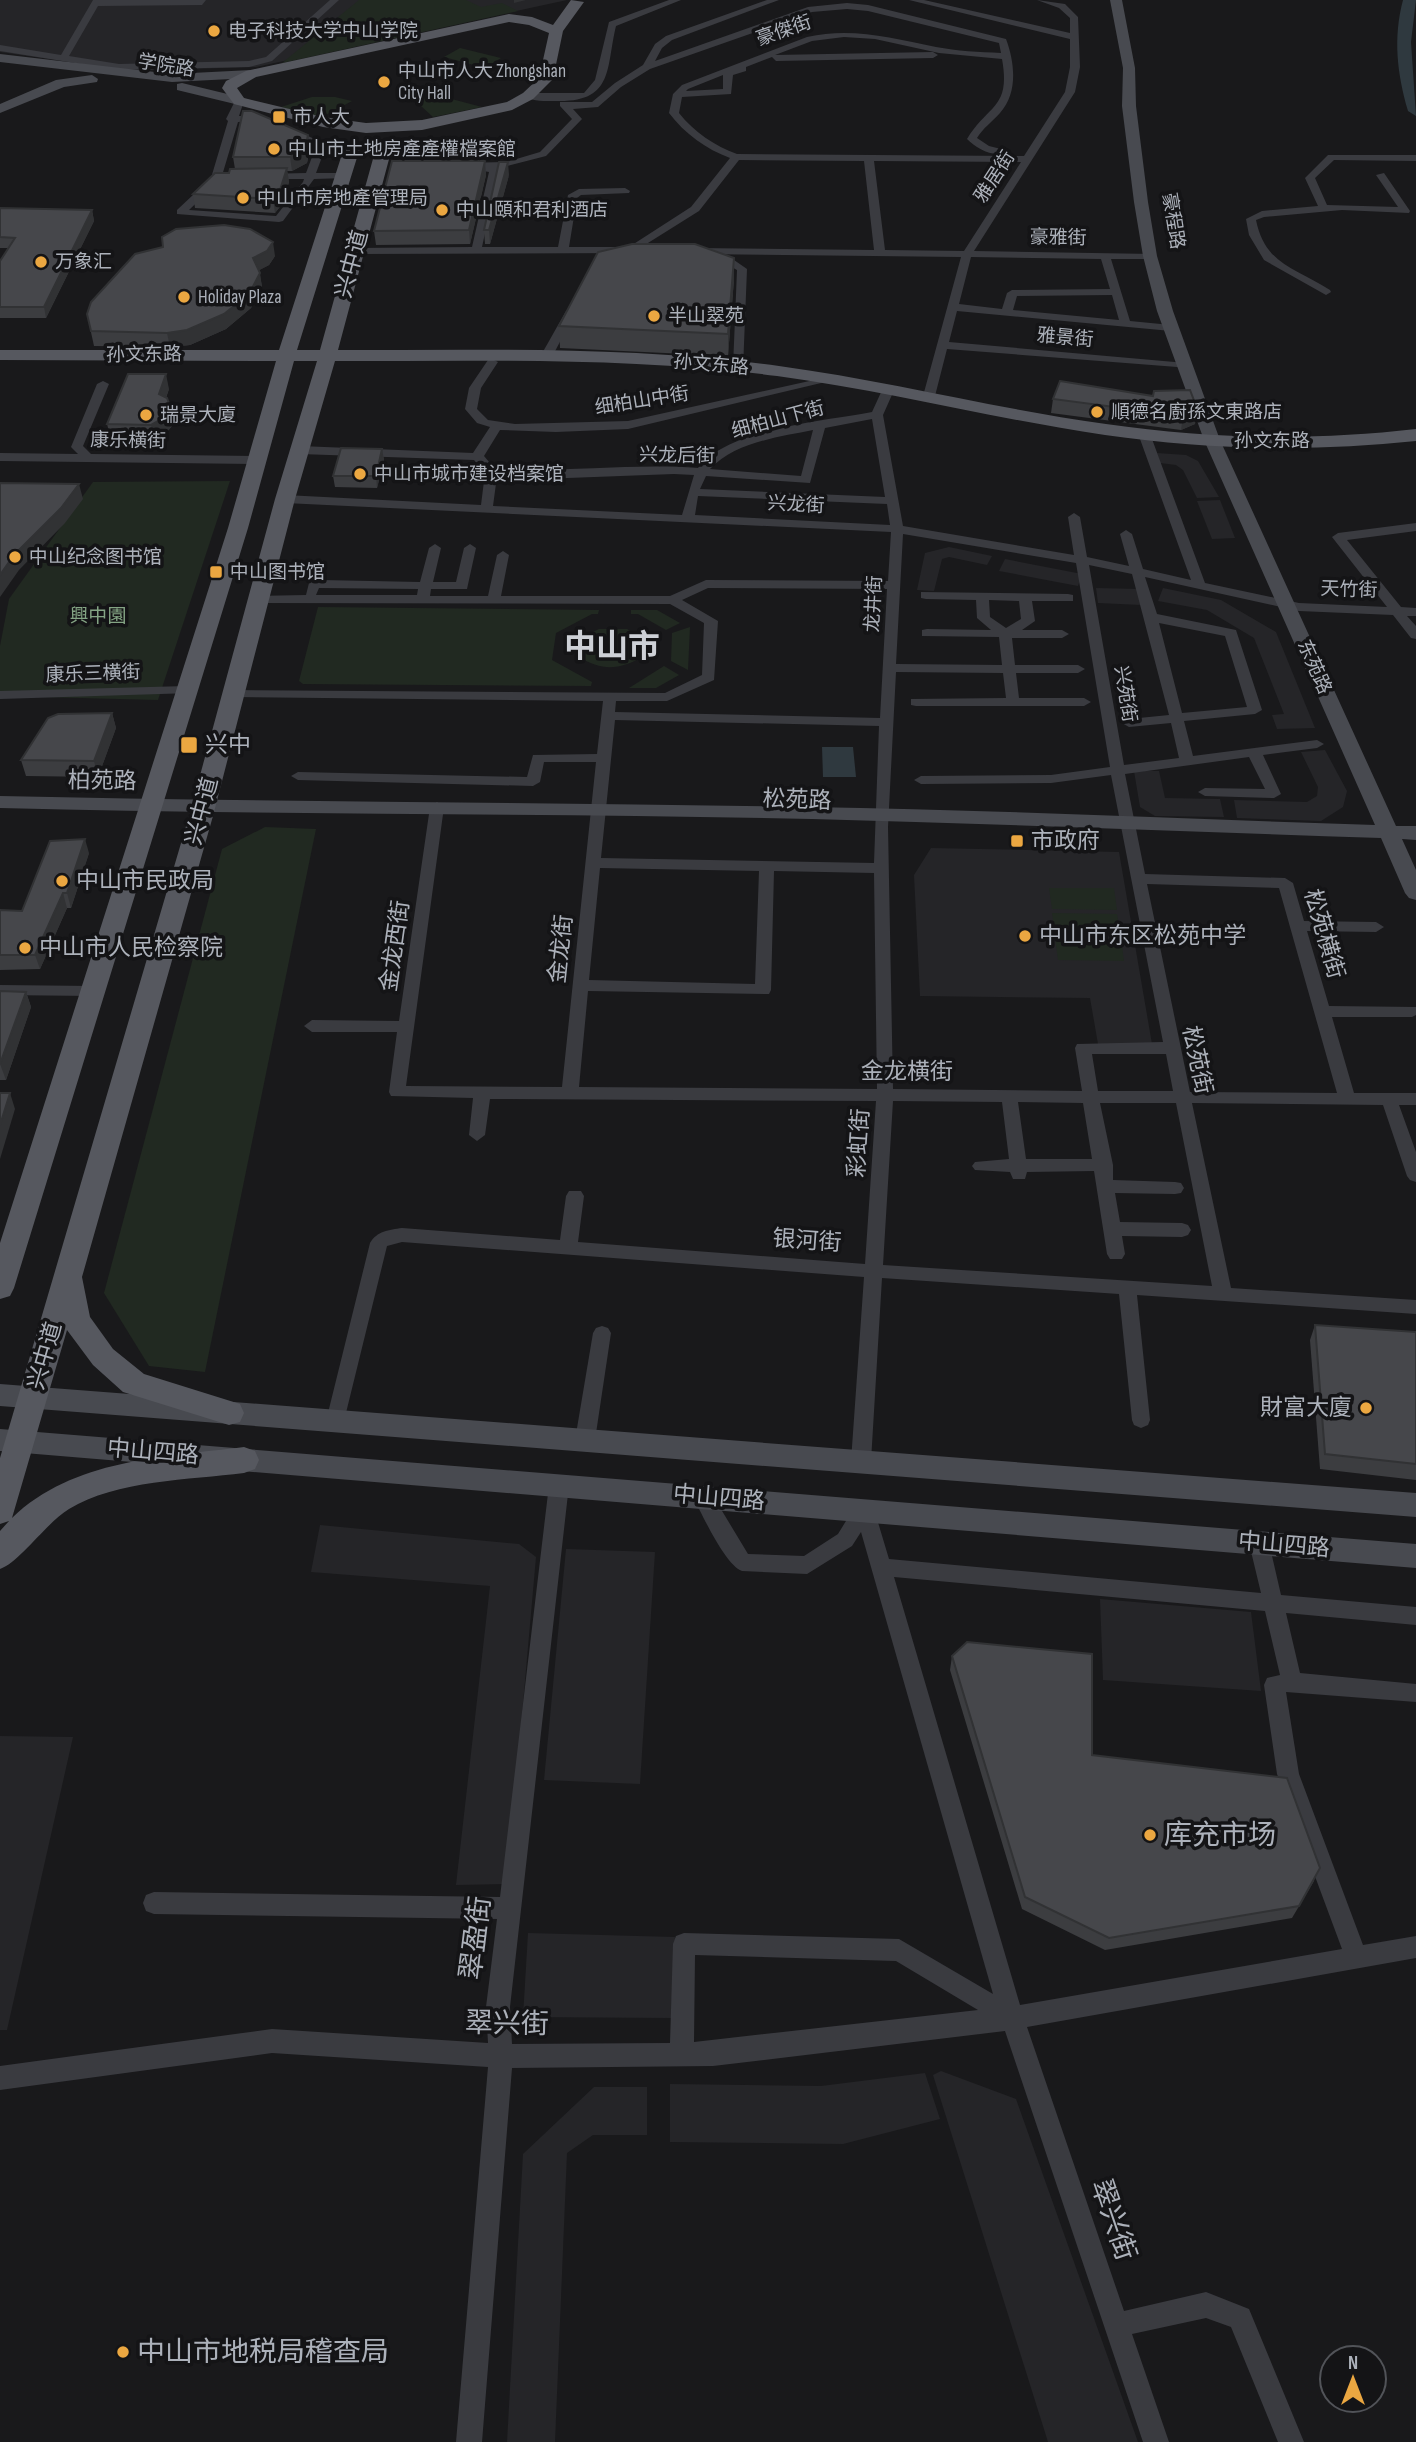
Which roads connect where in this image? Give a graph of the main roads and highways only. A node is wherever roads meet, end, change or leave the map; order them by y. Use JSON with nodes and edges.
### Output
{"nodes":[{"id":1,"x":578,"y":1,"type":"edge"},
{"id":2,"x":509,"y":19,"type":"junction"},
{"id":3,"x":556,"y":31,"type":"junction"},
{"id":4,"x":323,"y":122,"type":"junction"},
{"id":5,"x":432,"y":123,"type":"junction"},
{"id":6,"x":352,"y":148,"type":"junction"},
{"id":7,"x":385,"y":163,"type":"junction"},
{"id":8,"x":286,"y":356,"type":"junction"},
{"id":9,"x":327,"y":357,"type":"junction"},
{"id":10,"x":0,"y":358,"type":"edge"},
{"id":11,"x":824,"y":381,"type":"junction"},
{"id":12,"x":888,"y":391,"type":"junction"},
{"id":13,"x":1416,"y":435,"type":"edge"},
{"id":14,"x":1219,"y":443,"type":"junction"},
{"id":15,"x":1416,"y":443,"type":"edge"},
{"id":16,"x":5,"y":1263,"type":"edge"},
{"id":17,"x":68,"y":1273,"type":"junction"},
{"id":18,"x":0,"y":1288,"type":"edge"},
{"id":19,"x":229,"y":1413,"type":"road end"},
{"id":20,"x":10,"y":1441,"type":"edge"},
{"id":21,"x":244,"y":1460,"type":"road end"},
{"id":22,"x":0,"y":1511,"type":"edge"},
{"id":23,"x":0,"y":1555,"type":"edge"}],
"edges":[{"from":1,"to":2,"type":"main road"},
{"from":1,"to":3,"type":"main road"},
{"from":2,"to":3,"type":"main road"},
{"from":2,"to":4,"type":"main road","name":"学院路"},
{"from":3,"to":5,"type":"main road"},
{"from":4,"to":5,"type":"main road"},
{"from":4,"to":6,"type":"main road"},
{"from":5,"to":7,"type":"main road"},
{"from":6,"to":7,"type":"main road"},
{"from":6,"to":8,"type":"main road","name":"兴中道"},
{"from":7,"to":9,"type":"main road","name":"兴中道"},
{"from":8,"to":9,"type":"main road","name":"孙文东路"},
{"from":8,"to":10,"type":"main road","name":"孙文东路"},
{"from":8,"to":16,"type":"main road","name":"兴中道"},
{"from":9,"to":11,"type":"main road","name":"孙文东路"},
{"from":9,"to":11,"type":"main road","name":"孙文东路"},
{"from":9,"to":17,"type":"main road","name":"兴中道"},
{"from":11,"to":12,"type":"main road","name":"孙文东路"},
{"from":12,"to":14,"type":"main road","name":"孙文东路"},
{"from":12,"to":14,"type":"main road","name":"孙文东路"},
{"from":13,"to":14,"type":"main road","name":"孙文东路"},
{"from":14,"to":15,"type":"main road","name":"孙文东路"},
{"from":16,"to":18,"type":"main road","name":"兴中道"},
{"from":17,"to":19,"type":"main road"},
{"from":17,"to":20,"type":"main road","name":"兴中道"},
{"from":20,"to":22,"type":"main road","name":"兴中道"},
{"from":21,"to":23,"type":"main road"}]}
